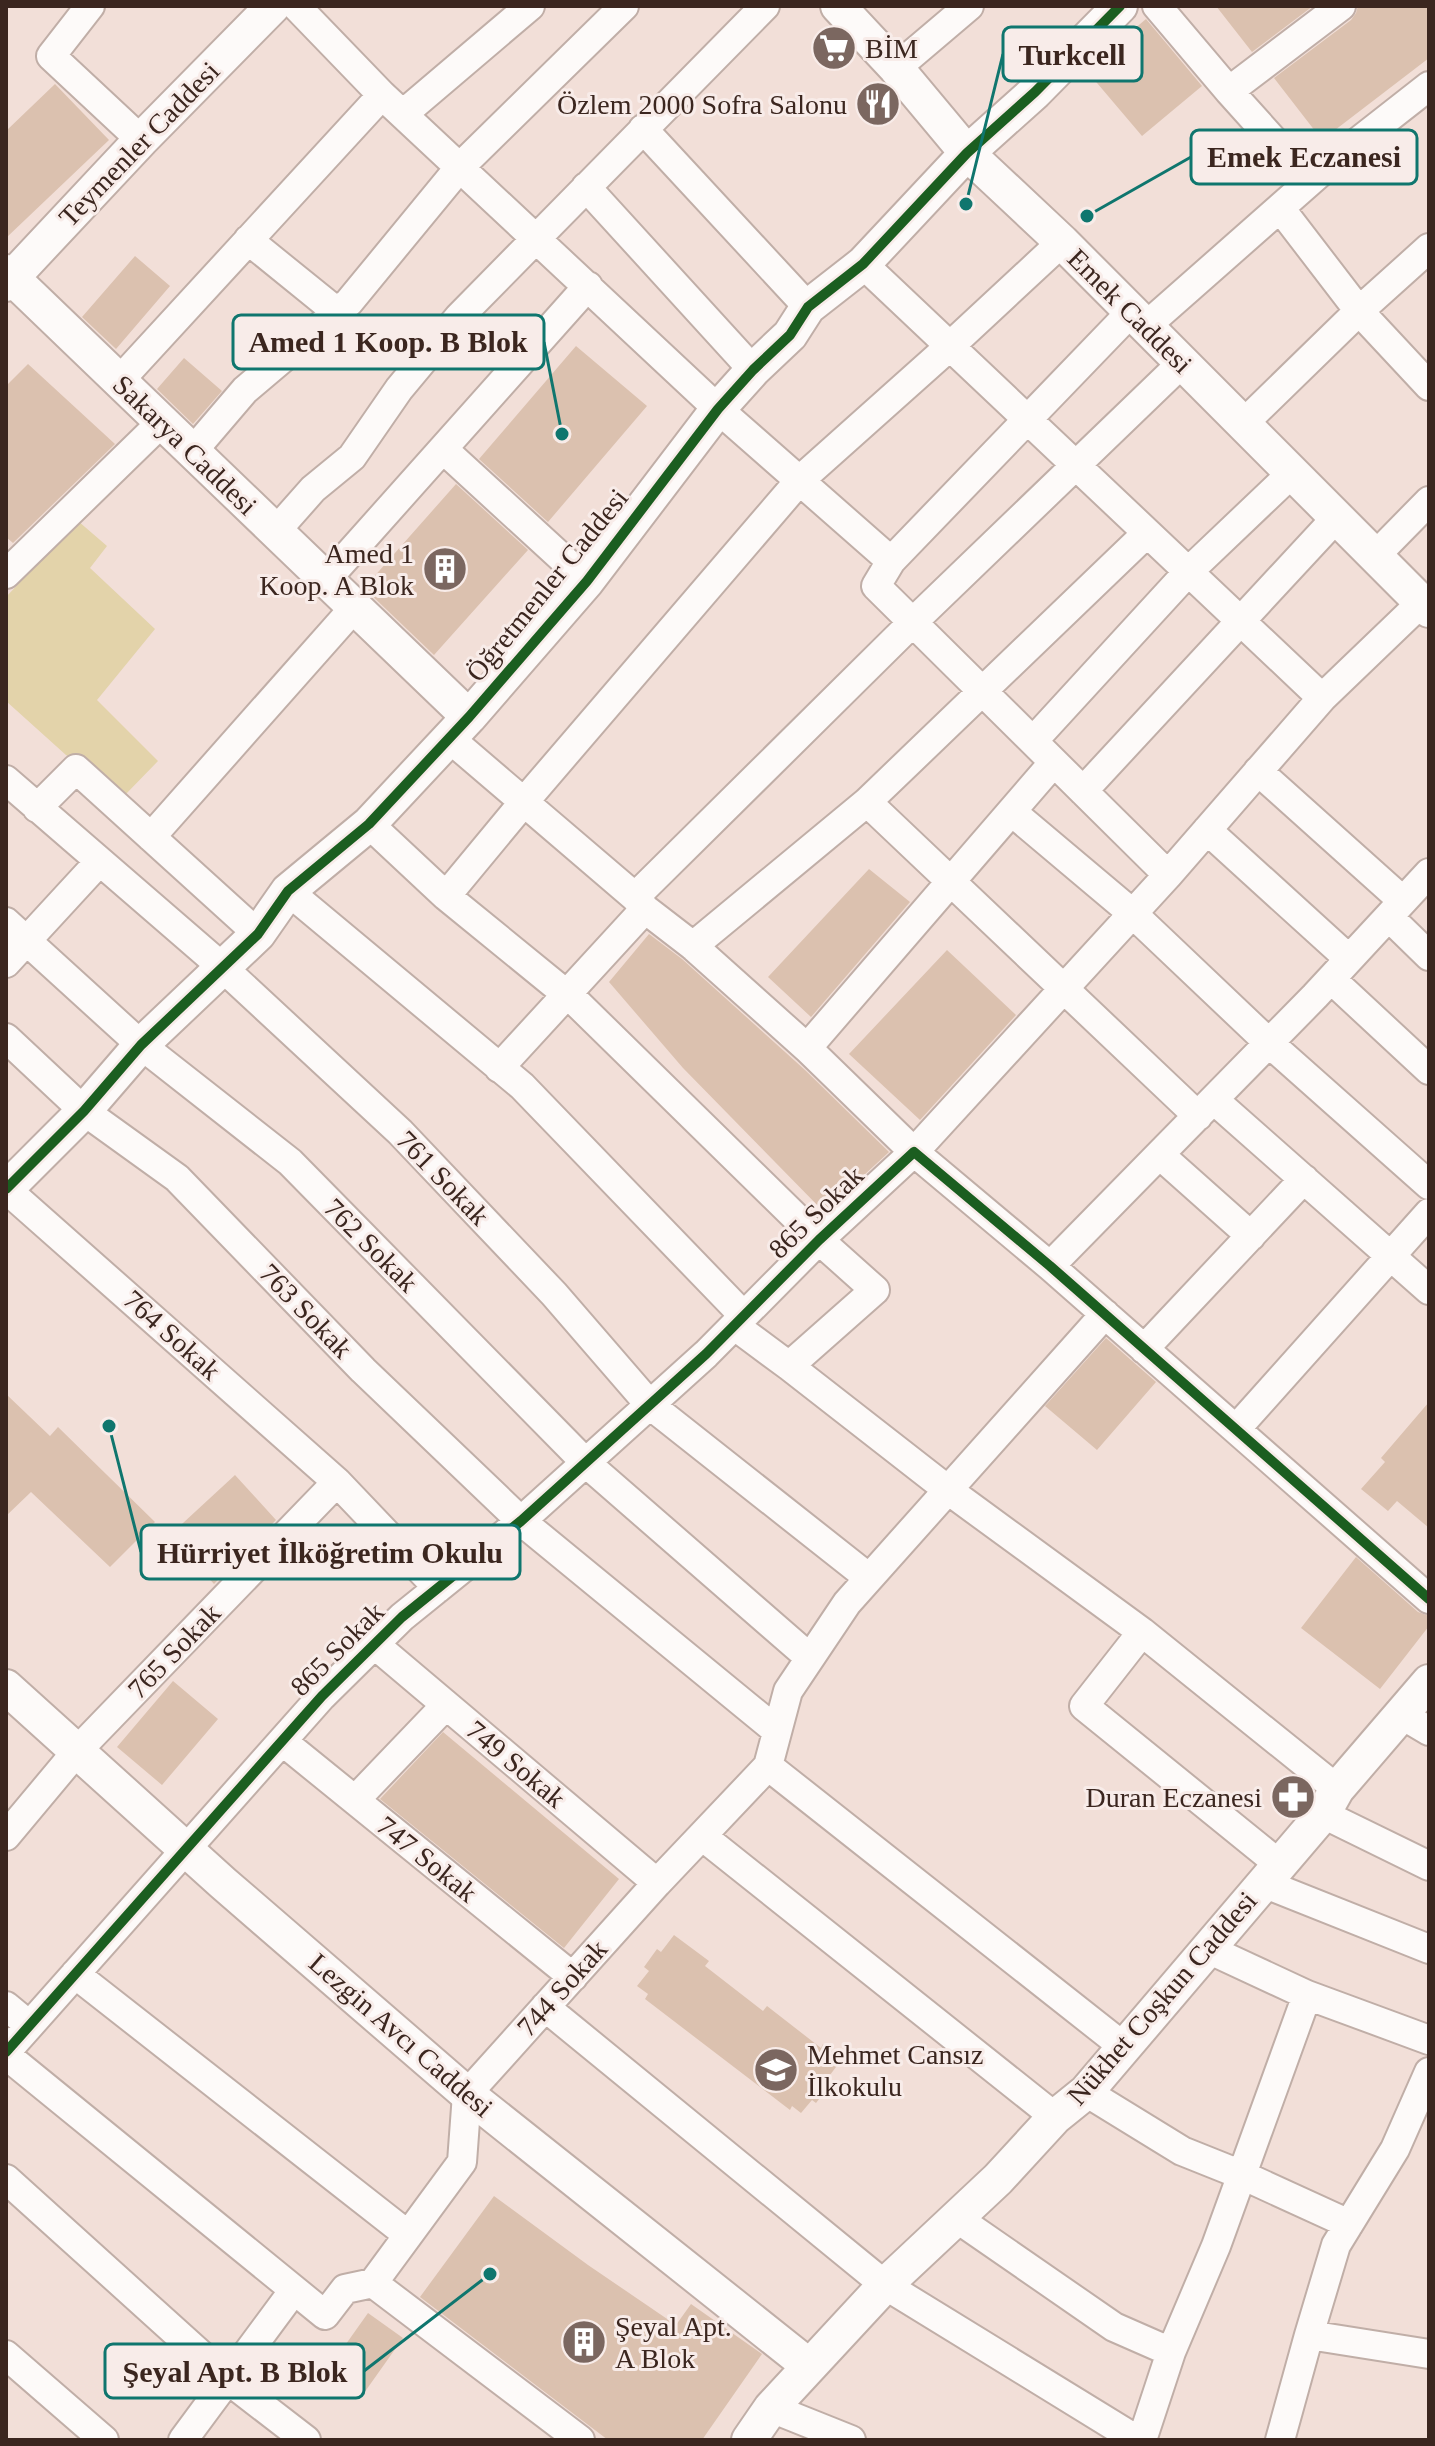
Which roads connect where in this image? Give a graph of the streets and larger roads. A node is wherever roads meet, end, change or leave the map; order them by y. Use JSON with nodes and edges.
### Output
{"nodes":[{"id":1,"x":90,"y":6,"type":"edge"},
{"id":2,"x":273,"y":6,"type":"edge"},
{"id":3,"x":296,"y":6,"type":"edge"},
{"id":4,"x":530,"y":6,"type":"edge"},
{"id":5,"x":624,"y":6,"type":"edge"},
{"id":6,"x":765,"y":6,"type":"edge"},
{"id":7,"x":838,"y":6,"type":"edge"},
{"id":8,"x":969,"y":6,"type":"edge"},
{"id":9,"x":1157,"y":6,"type":"edge"},
{"id":10,"x":1341,"y":6,"type":"edge"},
{"id":11,"x":1115,"y":7,"type":"edge"},
{"id":12,"x":896,"y":68,"type":"junction"},
{"id":13,"x":1429,"y":86,"type":"edge"},
{"id":14,"x":1229,"y":91,"type":"junction"},
{"id":15,"x":392,"y":104,"type":"junction"},
{"id":16,"x":643,"y":129,"type":"junction"},
{"id":17,"x":141,"y":140,"type":"junction"},
{"id":18,"x":967,"y":153,"type":"junction"},
{"id":19,"x":460,"y":167,"type":"junction"},
{"id":20,"x":1310,"y":181,"type":"junction"},
{"id":21,"x":586,"y":187,"type":"junction"},
{"id":22,"x":1280,"y":208,"type":"junction"},
{"id":23,"x":536,"y":237,"type":"junction"},
{"id":24,"x":248,"y":240,"type":"junction"},
{"id":25,"x":1062,"y":242,"type":"junction"},
{"id":26,"x":1429,"y":248,"type":"edge"},
{"id":27,"x":863,"y":264,"type":"junction"},
{"id":28,"x":8,"y":278,"type":"edge"},
{"id":29,"x":588,"y":286,"type":"junction"},
{"id":30,"x":808,"y":307,"type":"junction"},
{"id":31,"x":1359,"y":311,"type":"junction"},
{"id":32,"x":337,"y":312,"type":"junction"},
{"id":33,"x":1138,"y":319,"type":"junction"},
{"id":34,"x":949,"y":347,"type":"junction"},
{"id":35,"x":1182,"y":363,"type":"junction"},
{"id":36,"x":753,"y":370,"type":"junction"},
{"id":37,"x":119,"y":381,"type":"junction"},
{"id":38,"x":1429,"y":386,"type":"edge"},
{"id":39,"x":718,"y":409,"type":"junction"},
{"id":40,"x":1026,"y":419,"type":"junction"},
{"id":41,"x":162,"y":422,"type":"junction"},
{"id":42,"x":1243,"y":424,"type":"junction"},
{"id":43,"x":443,"y":449,"type":"junction"},
{"id":44,"x":192,"y":452,"type":"junction"},
{"id":45,"x":1075,"y":465,"type":"junction"},
{"id":46,"x":1292,"y":473,"type":"junction"},
{"id":47,"x":800,"y":480,"type":"junction"},
{"id":48,"x":1429,"y":501,"type":"edge"},
{"id":49,"x":1337,"y":517,"type":"junction"},
{"id":50,"x":275,"y":532,"type":"junction"},
{"id":51,"x":1147,"y":533,"type":"junction"},
{"id":52,"x":1375,"y":556,"type":"junction"},
{"id":53,"x":891,"y":561,"type":"junction"},
{"id":54,"x":1188,"y":572,"type":"junction"},
{"id":55,"x":6,"y":574,"type":"edge"},
{"id":56,"x":325,"y":581,"type":"junction"},
{"id":57,"x":587,"y":581,"type":"junction"},
{"id":58,"x":1425,"y":606,"type":"edge"},
{"id":59,"x":353,"y":609,"type":"junction"},
{"id":60,"x":1240,"y":621,"type":"junction"},
{"id":61,"x":913,"y":622,"type":"junction"},
{"id":62,"x":983,"y":692,"type":"junction"},
{"id":63,"x":1322,"y":698,"type":"junction"},
{"id":64,"x":459,"y":728,"type":"junction"},
{"id":65,"x":1033,"y":741,"type":"junction"},
{"id":66,"x":1054,"y":762,"type":"junction"},
{"id":67,"x":1258,"y":771,"type":"junction"},
{"id":68,"x":6,"y":780,"type":"edge"},
{"id":69,"x":1083,"y":791,"type":"junction"},
{"id":70,"x":867,"y":802,"type":"junction"},
{"id":71,"x":523,"y":803,"type":"junction"},
{"id":72,"x":37,"y":808,"type":"junction"},
{"id":73,"x":1012,"y":812,"type":"junction"},
{"id":74,"x":369,"y":824,"type":"junction"},
{"id":75,"x":1207,"y":830,"type":"junction"},
{"id":76,"x":151,"y":837,"type":"junction"},
{"id":77,"x":99,"y":862,"type":"junction"},
{"id":78,"x":1429,"y":873,"type":"edge"},
{"id":79,"x":1168,"y":875,"type":"junction"},
{"id":80,"x":952,"y":881,"type":"junction"},
{"id":81,"x":288,"y":891,"type":"junction"},
{"id":82,"x":446,"y":896,"type":"junction"},
{"id":83,"x":640,"y":903,"type":"junction"},
{"id":84,"x":1396,"y":909,"type":"junction"},
{"id":85,"x":1132,"y":913,"type":"junction"},
{"id":86,"x":16,"y":931,"type":"edge"},
{"id":87,"x":258,"y":934,"type":"junction"},
{"id":88,"x":693,"y":946,"type":"junction"},
{"id":89,"x":1429,"y":956,"type":"edge"},
{"id":90,"x":6,"y":963,"type":"edge"},
{"id":91,"x":221,"y":966,"type":"junction"},
{"id":92,"x":1340,"y":969,"type":"junction"},
{"id":93,"x":1063,"y":990,"type":"junction"},
{"id":94,"x":566,"y":994,"type":"junction"},
{"id":95,"x":6,"y":1038,"type":"edge"},
{"id":96,"x":1269,"y":1043,"type":"junction"},
{"id":97,"x":141,"y":1045,"type":"junction"},
{"id":98,"x":807,"y":1048,"type":"junction"},
{"id":99,"x":499,"y":1068,"type":"junction"},
{"id":100,"x":1429,"y":1070,"type":"edge"},
{"id":101,"x":1206,"y":1108,"type":"junction"},
{"id":102,"x":84,"y":1111,"type":"junction"},
{"id":103,"x":914,"y":1152,"type":"junction"},
{"id":104,"x":1160,"y":1155,"type":"junction"},
{"id":105,"x":1304,"y":1179,"type":"junction"},
{"id":106,"x":1429,"y":1185,"type":"edge"},
{"id":107,"x":6,"y":1189,"type":"edge"},
{"id":108,"x":1429,"y":1213,"type":"edge"},
{"id":109,"x":1251,"y":1236,"type":"junction"},
{"id":110,"x":819,"y":1240,"type":"junction"},
{"id":111,"x":1391,"y":1254,"type":"junction"},
{"id":112,"x":1050,"y":1266,"type":"junction"},
{"id":113,"x":1429,"y":1290,"type":"edge"},
{"id":114,"x":1105,"y":1314,"type":"junction"},
{"id":115,"x":740,"y":1321,"type":"junction"},
{"id":116,"x":1144,"y":1349,"type":"junction"},
{"id":117,"x":789,"y":1366,"type":"junction"},
{"id":118,"x":650,"y":1405,"type":"junction"},
{"id":119,"x":1236,"y":1429,"type":"junction"},
{"id":120,"x":586,"y":1463,"type":"junction"},
{"id":121,"x":337,"y":1482,"type":"junction"},
{"id":122,"x":948,"y":1490,"type":"junction"},
{"id":123,"x":521,"y":1521,"type":"junction"},
{"id":124,"x":869,"y":1578,"type":"junction"},
{"id":125,"x":438,"y":1588,"type":"junction"},
{"id":126,"x":1429,"y":1599,"type":"edge"},
{"id":127,"x":1142,"y":1632,"type":"junction"},
{"id":128,"x":374,"y":1644,"type":"junction"},
{"id":129,"x":810,"y":1658,"type":"junction"},
{"id":130,"x":1429,"y":1682,"type":"edge"},
{"id":131,"x":6,"y":1687,"type":"edge"},
{"id":132,"x":446,"y":1705,"type":"junction"},
{"id":133,"x":1416,"y":1723,"type":"edge"},
{"id":134,"x":777,"y":1731,"type":"junction"},
{"id":135,"x":282,"y":1741,"type":"junction"},
{"id":136,"x":77,"y":1751,"type":"junction"},
{"id":137,"x":768,"y":1766,"type":"junction"},
{"id":138,"x":355,"y":1800,"type":"junction"},
{"id":139,"x":1330,"y":1801,"type":"junction"},
{"id":140,"x":6,"y":1836,"type":"edge"},
{"id":141,"x":702,"y":1836,"type":"junction"},
{"id":142,"x":186,"y":1849,"type":"junction"},
{"id":143,"x":1429,"y":1866,"type":"edge"},
{"id":144,"x":1271,"y":1873,"type":"junction"},
{"id":145,"x":657,"y":1883,"type":"junction"},
{"id":146,"x":1208,"y":1949,"type":"junction"},
{"id":147,"x":1429,"y":1949,"type":"edge"},
{"id":148,"x":75,"y":1974,"type":"junction"},
{"id":149,"x":573,"y":1977,"type":"junction"},
{"id":150,"x":1307,"y":1995,"type":"junction"},
{"id":151,"x":6,"y":2006,"type":"edge"},
{"id":152,"x":545,"y":2007,"type":"junction"},
{"id":153,"x":29,"y":2025,"type":"junction"},
{"id":154,"x":1429,"y":2040,"type":"edge"},
{"id":155,"x":1124,"y":2047,"type":"junction"},
{"id":156,"x":6,"y":2053,"type":"edge"},
{"id":157,"x":1429,"y":2072,"type":"edge"},
{"id":158,"x":1086,"y":2092,"type":"junction"},
{"id":159,"x":467,"y":2094,"type":"junction"},
{"id":160,"x":1055,"y":2117,"type":"junction"},
{"id":161,"x":1242,"y":2175,"type":"junction"},
{"id":162,"x":6,"y":2179,"type":"edge"},
{"id":163,"x":955,"y":2217,"type":"junction"},
{"id":164,"x":1349,"y":2224,"type":"junction"},
{"id":165,"x":408,"y":2235,"type":"junction"},
{"id":166,"x":373,"y":2283,"type":"junction"},
{"id":167,"x":885,"y":2285,"type":"junction"},
{"id":168,"x":294,"y":2290,"type":"junction"},
{"id":169,"x":1309,"y":2335,"type":"junction"},
{"id":170,"x":1171,"y":2352,"type":"junction"},
{"id":171,"x":1429,"y":2354,"type":"edge"},
{"id":172,"x":6,"y":2355,"type":"edge"},
{"id":173,"x":809,"y":2366,"type":"junction"},
{"id":174,"x":227,"y":2378,"type":"junction"},
{"id":175,"x":771,"y":2408,"type":"junction"},
{"id":176,"x":104,"y":2440,"type":"edge"},
{"id":177,"x":183,"y":2440,"type":"edge"},
{"id":178,"x":306,"y":2440,"type":"edge"},
{"id":179,"x":580,"y":2440,"type":"edge"},
{"id":180,"x":749,"y":2440,"type":"edge"},
{"id":181,"x":851,"y":2440,"type":"edge"},
{"id":182,"x":1139,"y":2440,"type":"edge"},
{"id":183,"x":1280,"y":2440,"type":"edge"}],
"edges":[{"from":1,"to":17,"type":"street"},
{"from":2,"to":17,"type":"street","name":"Teymenler Caddesi"},
{"from":3,"to":15,"type":"street"},
{"from":4,"to":15,"type":"street"},
{"from":5,"to":19,"type":"street"},
{"from":6,"to":16,"type":"street"},
{"from":7,"to":12,"type":"street","name":"Emek Caddesi"},
{"from":8,"to":12,"type":"street"},
{"from":9,"to":14,"type":"street"},
{"from":10,"to":14,"type":"street"},
{"from":11,"to":18,"type":"street","name":"Öğretmenler Caddesi"},
{"from":12,"to":18,"type":"street","name":"Emek Caddesi"},
{"from":13,"to":20,"type":"street"},
{"from":14,"to":20,"type":"street"},
{"from":15,"to":19,"type":"street"},
{"from":15,"to":24,"type":"street"},
{"from":16,"to":21,"type":"street"},
{"from":16,"to":30,"type":"street"},
{"from":17,"to":28,"type":"street","name":"Teymenler Caddesi"},
{"from":18,"to":25,"type":"street","name":"Emek Caddesi"},
{"from":18,"to":27,"type":"street","name":"Öğretmenler Caddesi"},
{"from":19,"to":23,"type":"street"},
{"from":19,"to":32,"type":"street"},
{"from":20,"to":22,"type":"street"},
{"from":21,"to":23,"type":"street"},
{"from":21,"to":36,"type":"street"},
{"from":22,"to":31,"type":"street"},
{"from":22,"to":33,"type":"street"},
{"from":23,"to":29,"type":"street"},
{"from":23,"to":50,"type":"street"},
{"from":24,"to":32,"type":"street"},
{"from":24,"to":37,"type":"street"},
{"from":25,"to":33,"type":"street","name":"Emek Caddesi"},
{"from":25,"to":34,"type":"street"},
{"from":26,"to":31,"type":"street"},
{"from":27,"to":30,"type":"street","name":"Öğretmenler Caddesi"},
{"from":27,"to":34,"type":"street"},
{"from":28,"to":37,"type":"street","name":"Sakarya Caddesi"},
{"from":29,"to":39,"type":"street"},
{"from":29,"to":43,"type":"street"},
{"from":30,"to":36,"type":"street","name":"Öğretmenler Caddesi"},
{"from":31,"to":38,"type":"street"},
{"from":31,"to":42,"type":"street"},
{"from":32,"to":44,"type":"street"},
{"from":33,"to":35,"type":"street","name":"Emek Caddesi"},
{"from":33,"to":40,"type":"street"},
{"from":34,"to":40,"type":"street"},
{"from":34,"to":47,"type":"street"},
{"from":35,"to":42,"type":"street","name":"Emek Caddesi"},
{"from":35,"to":45,"type":"street"},
{"from":36,"to":39,"type":"street","name":"Öğretmenler Caddesi"},
{"from":37,"to":41,"type":"street","name":"Sakarya Caddesi"},
{"from":39,"to":47,"type":"street"},
{"from":39,"to":57,"type":"street","name":"Öğretmenler Caddesi"},
{"from":40,"to":45,"type":"street"},
{"from":40,"to":53,"type":"street"},
{"from":41,"to":44,"type":"street","name":"Sakarya Caddesi"},
{"from":41,"to":55,"type":"street"},
{"from":42,"to":46,"type":"street","name":"Emek Caddesi"},
{"from":43,"to":56,"type":"street"},
{"from":43,"to":57,"type":"street"},
{"from":44,"to":50,"type":"street","name":"Sakarya Caddesi"},
{"from":45,"to":51,"type":"street"},
{"from":45,"to":61,"type":"street"},
{"from":46,"to":49,"type":"street","name":"Emek Caddesi"},
{"from":46,"to":54,"type":"street"},
{"from":47,"to":53,"type":"street"},
{"from":47,"to":71,"type":"street"},
{"from":48,"to":52,"type":"street"},
{"from":49,"to":52,"type":"street","name":"Emek Caddesi"},
{"from":49,"to":60,"type":"street"},
{"from":50,"to":56,"type":"street","name":"Sakarya Caddesi"},
{"from":51,"to":54,"type":"street"},
{"from":51,"to":62,"type":"street"},
{"from":52,"to":58,"type":"street","name":"Emek Caddesi"},
{"from":53,"to":61,"type":"street"},
{"from":54,"to":60,"type":"street"},
{"from":54,"to":65,"type":"street"},
{"from":56,"to":59,"type":"street","name":"Sakarya Caddesi"},
{"from":57,"to":64,"type":"street","name":"Öğretmenler Caddesi"},
{"from":58,"to":63,"type":"street","name":"865 Sokak"},
{"from":59,"to":64,"type":"street","name":"Sakarya Caddesi"},
{"from":59,"to":76,"type":"street"},
{"from":60,"to":63,"type":"street"},
{"from":60,"to":69,"type":"street"},
{"from":61,"to":62,"type":"street"},
{"from":61,"to":83,"type":"street"},
{"from":62,"to":65,"type":"street"},
{"from":62,"to":70,"type":"street"},
{"from":63,"to":67,"type":"street","name":"865 Sokak"},
{"from":64,"to":71,"type":"street"},
{"from":64,"to":74,"type":"street","name":"Öğretmenler Caddesi"},
{"from":65,"to":66,"type":"street"},
{"from":66,"to":69,"type":"street"},
{"from":66,"to":73,"type":"street"},
{"from":67,"to":75,"type":"street","name":"865 Sokak"},
{"from":67,"to":84,"type":"street"},
{"from":68,"to":72,"type":"street","name":"761 Sokak"},
{"from":69,"to":79,"type":"street"},
{"from":70,"to":80,"type":"street"},
{"from":70,"to":88,"type":"street"},
{"from":71,"to":82,"type":"street"},
{"from":71,"to":83,"type":"street"},
{"from":72,"to":76,"type":"street"},
{"from":72,"to":77,"type":"street","name":"761 Sokak"},
{"from":73,"to":80,"type":"street"},
{"from":73,"to":85,"type":"street"},
{"from":74,"to":81,"type":"street","name":"Öğretmenler Caddesi"},
{"from":74,"to":82,"type":"street"},
{"from":75,"to":79,"type":"street","name":"865 Sokak"},
{"from":75,"to":92,"type":"street"},
{"from":76,"to":87,"type":"street"},
{"from":77,"to":86,"type":"street"},
{"from":77,"to":91,"type":"street","name":"761 Sokak"},
{"from":78,"to":84,"type":"street"},
{"from":79,"to":85,"type":"street","name":"865 Sokak"},
{"from":80,"to":93,"type":"street"},
{"from":80,"to":98,"type":"street"},
{"from":81,"to":87,"type":"street","name":"Öğretmenler Caddesi"},
{"from":81,"to":99,"type":"street"},
{"from":82,"to":94,"type":"street"},
{"from":83,"to":88,"type":"street"},
{"from":83,"to":94,"type":"street"},
{"from":84,"to":89,"type":"street"},
{"from":84,"to":92,"type":"street"},
{"from":85,"to":93,"type":"street","name":"865 Sokak"},
{"from":85,"to":96,"type":"street"},
{"from":86,"to":90,"type":"street"},
{"from":86,"to":97,"type":"street","name":"762 Sokak"},
{"from":87,"to":91,"type":"street","name":"Öğretmenler Caddesi"},
{"from":88,"to":98,"type":"street"},
{"from":91,"to":97,"type":"street","name":"Öğretmenler Caddesi"},
{"from":91,"to":118,"type":"street","name":"761 Sokak"},
{"from":92,"to":96,"type":"street"},
{"from":92,"to":100,"type":"street"},
{"from":93,"to":101,"type":"street"},
{"from":93,"to":103,"type":"street","name":"865 Sokak"},
{"from":94,"to":99,"type":"street"},
{"from":94,"to":110,"type":"street"},
{"from":95,"to":102,"type":"street","name":"763 Sokak"},
{"from":96,"to":101,"type":"street"},
{"from":96,"to":106,"type":"street"},
{"from":97,"to":102,"type":"street","name":"Öğretmenler Caddesi"},
{"from":97,"to":120,"type":"street","name":"762 Sokak"},
{"from":98,"to":103,"type":"street"},
{"from":99,"to":115,"type":"street"},
{"from":101,"to":104,"type":"street"},
{"from":101,"to":105,"type":"street"},
{"from":102,"to":107,"type":"street","name":"Öğretmenler Caddesi"},
{"from":102,"to":123,"type":"street","name":"763 Sokak"},
{"from":103,"to":110,"type":"street","name":"865 Sokak"},
{"from":103,"to":112,"type":"street"},
{"from":104,"to":109,"type":"street"},
{"from":104,"to":112,"type":"street"},
{"from":105,"to":109,"type":"street"},
{"from":105,"to":111,"type":"street"},
{"from":107,"to":121,"type":"street","name":"764 Sokak"},
{"from":108,"to":111,"type":"street"},
{"from":109,"to":116,"type":"street"},
{"from":110,"to":115,"type":"street","name":"865 Sokak"},
{"from":110,"to":117,"type":"street"},
{"from":111,"to":113,"type":"street"},
{"from":111,"to":119,"type":"street"},
{"from":112,"to":114,"type":"street"},
{"from":114,"to":116,"type":"street"},
{"from":114,"to":122,"type":"street"},
{"from":115,"to":117,"type":"street"},
{"from":115,"to":118,"type":"street","name":"865 Sokak"},
{"from":116,"to":119,"type":"street"},
{"from":117,"to":122,"type":"street"},
{"from":118,"to":120,"type":"street","name":"865 Sokak"},
{"from":118,"to":124,"type":"street","name":"761 Sokak"},
{"from":119,"to":126,"type":"street"},
{"from":120,"to":123,"type":"street","name":"865 Sokak"},
{"from":120,"to":129,"type":"street","name":"762 Sokak"},
{"from":121,"to":125,"type":"street"},
{"from":121,"to":136,"type":"street","name":"765 Sokak"},
{"from":122,"to":124,"type":"street"},
{"from":122,"to":127,"type":"street"},
{"from":123,"to":125,"type":"street","name":"865 Sokak"},
{"from":123,"to":134,"type":"street","name":"763 Sokak"},
{"from":124,"to":129,"type":"street"},
{"from":125,"to":128,"type":"street","name":"865 Sokak"},
{"from":127,"to":139,"type":"street"},
{"from":127,"to":144,"type":"street"},
{"from":128,"to":132,"type":"street","name":"749 Sokak"},
{"from":128,"to":135,"type":"street","name":"865 Sokak"},
{"from":129,"to":134,"type":"street"},
{"from":130,"to":133,"type":"street","name":"Nükhet Coşkun Caddesi"},
{"from":131,"to":136,"type":"street","name":"Lezgin Avcı Caddesi"},
{"from":132,"to":138,"type":"street"},
{"from":132,"to":145,"type":"street","name":"749 Sokak"},
{"from":133,"to":139,"type":"street","name":"Nükhet Coşkun Caddesi"},
{"from":134,"to":137,"type":"street"},
{"from":135,"to":138,"type":"street","name":"747 Sokak"},
{"from":135,"to":142,"type":"street","name":"865 Sokak"},
{"from":136,"to":140,"type":"street","name":"765 Sokak"},
{"from":136,"to":142,"type":"street","name":"Lezgin Avcı Caddesi"},
{"from":137,"to":141,"type":"street","name":"744 Sokak"},
{"from":137,"to":155,"type":"street"},
{"from":138,"to":149,"type":"street","name":"747 Sokak"},
{"from":139,"to":143,"type":"street"},
{"from":139,"to":144,"type":"street","name":"Nükhet Coşkun Caddesi"},
{"from":141,"to":145,"type":"street","name":"744 Sokak"},
{"from":141,"to":160,"type":"street"},
{"from":142,"to":148,"type":"street","name":"865 Sokak"},
{"from":142,"to":159,"type":"street","name":"Lezgin Avcı Caddesi"},
{"from":144,"to":146,"type":"street","name":"Nükhet Coşkun Caddesi"},
{"from":144,"to":147,"type":"street"},
{"from":145,"to":149,"type":"street","name":"744 Sokak"},
{"from":146,"to":150,"type":"street"},
{"from":146,"to":155,"type":"street","name":"Nükhet Coşkun Caddesi"},
{"from":148,"to":153,"type":"street","name":"865 Sokak"},
{"from":148,"to":165,"type":"street"},
{"from":149,"to":152,"type":"street","name":"744 Sokak"},
{"from":150,"to":154,"type":"street"},
{"from":150,"to":161,"type":"street"},
{"from":151,"to":153,"type":"street"},
{"from":152,"to":159,"type":"street","name":"744 Sokak"},
{"from":152,"to":167,"type":"street"},
{"from":153,"to":156,"type":"street","name":"865 Sokak"},
{"from":155,"to":158,"type":"street","name":"Nükhet Coşkun Caddesi"},
{"from":156,"to":168,"type":"street"},
{"from":157,"to":164,"type":"street"},
{"from":158,"to":160,"type":"street","name":"Nükhet Coşkun Caddesi"},
{"from":158,"to":161,"type":"street"},
{"from":159,"to":165,"type":"street"},
{"from":159,"to":173,"type":"street","name":"Lezgin Avcı Caddesi"},
{"from":160,"to":163,"type":"street","name":"Nükhet Coşkun Caddesi"},
{"from":161,"to":164,"type":"street"},
{"from":161,"to":170,"type":"street"},
{"from":162,"to":174,"type":"street"},
{"from":163,"to":167,"type":"street","name":"Nükhet Coşkun Caddesi"},
{"from":163,"to":170,"type":"street"},
{"from":164,"to":169,"type":"street"},
{"from":165,"to":166,"type":"street"},
{"from":166,"to":168,"type":"street"},
{"from":166,"to":179,"type":"street"},
{"from":167,"to":173,"type":"street","name":"Nükhet Coşkun Caddesi"},
{"from":167,"to":182,"type":"street"},
{"from":168,"to":174,"type":"street"},
{"from":169,"to":171,"type":"street"},
{"from":169,"to":183,"type":"street"},
{"from":170,"to":182,"type":"street"},
{"from":172,"to":176,"type":"street"},
{"from":173,"to":175,"type":"street","name":"Nükhet Coşkun Caddesi"},
{"from":174,"to":177,"type":"street"},
{"from":174,"to":178,"type":"street"},
{"from":175,"to":180,"type":"street","name":"Nükhet Coşkun Caddesi"},
{"from":175,"to":181,"type":"street"}]}
